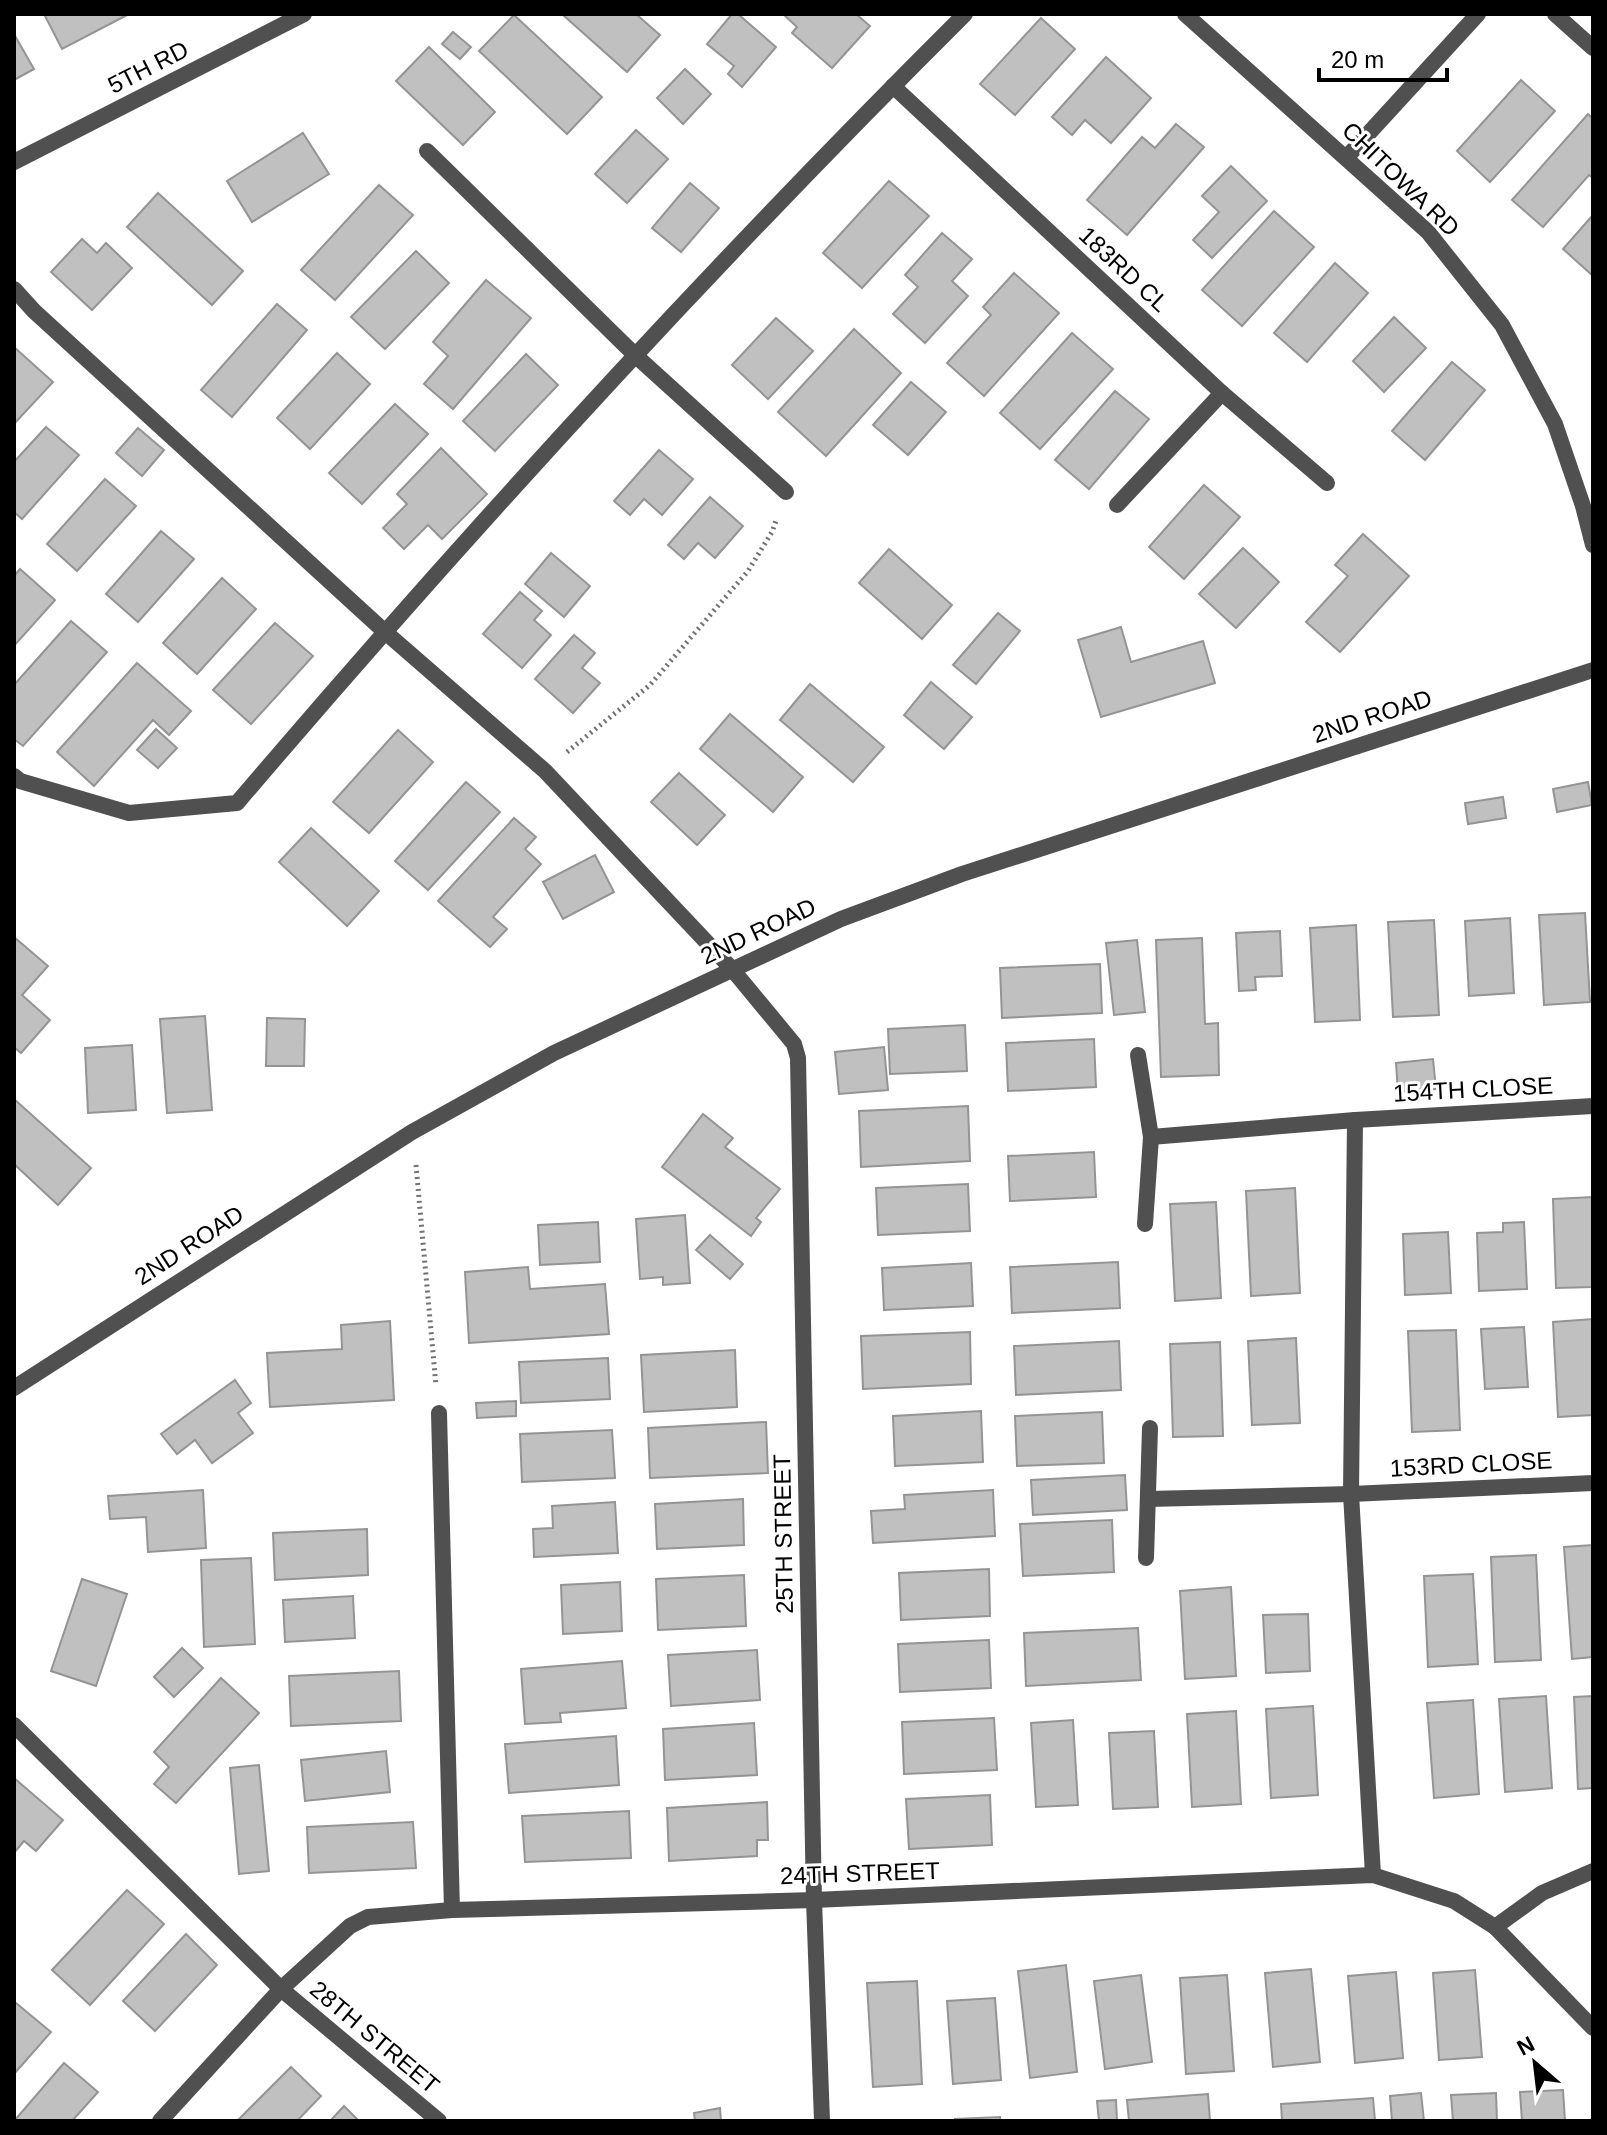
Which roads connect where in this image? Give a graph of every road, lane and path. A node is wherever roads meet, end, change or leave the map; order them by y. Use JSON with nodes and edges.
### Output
{"nodes":[{"id":1,"x":304,"y":14,"type":"edge"},
{"id":2,"x":965,"y":14,"type":"edge"},
{"id":3,"x":1185,"y":14,"type":"edge"},
{"id":4,"x":1478,"y":14,"type":"edge"},
{"id":5,"x":1555,"y":14,"type":"edge"},
{"id":6,"x":1593,"y":48,"type":"edge"},
{"id":7,"x":893,"y":86,"type":"junction"},
{"id":8,"x":427,"y":151,"type":"dead end"},
{"id":9,"x":1346,"y":158,"type":"junction"},
{"id":10,"x":14,"y":162,"type":"edge"},
{"id":11,"x":14,"y":289,"type":"edge"},
{"id":12,"x":636,"y":356,"type":"junction"},
{"id":13,"x":1222,"y":393,"type":"junction"},
{"id":14,"x":1327,"y":483,"type":"dead end"},
{"id":15,"x":786,"y":492,"type":"joint"},
{"id":16,"x":1117,"y":505,"type":"dead end"},
{"id":17,"x":1593,"y":545,"type":"edge"},
{"id":18,"x":384,"y":631,"type":"junction"},
{"id":19,"x":1593,"y":670,"type":"edge"},
{"id":20,"x":545,"y":771,"type":"junction"},
{"id":21,"x":14,"y":776,"type":"edge"},
{"id":22,"x":732,"y":969,"type":"junction"},
{"id":23,"x":1138,"y":1055,"type":"dead end"},
{"id":24,"x":1593,"y":1106,"type":"edge"},
{"id":25,"x":1355,"y":1120,"type":"junction"},
{"id":26,"x":412,"y":1132,"type":"junction"},
{"id":27,"x":1151,"y":1137,"type":"junction"},
{"id":28,"x":1145,"y":1224,"type":"dead end"},
{"id":29,"x":14,"y":1388,"type":"edge"},
{"id":30,"x":439,"y":1413,"type":"joint"},
{"id":31,"x":1150,"y":1428,"type":"dead end"},
{"id":32,"x":1593,"y":1483,"type":"edge"},
{"id":33,"x":1351,"y":1494,"type":"junction"},
{"id":34,"x":1148,"y":1499,"type":"junction"},
{"id":35,"x":1146,"y":1558,"type":"dead end"},
{"id":36,"x":14,"y":1725,"type":"edge"},
{"id":37,"x":1593,"y":1871,"type":"edge"},
{"id":38,"x":1373,"y":1875,"type":"junction"},
{"id":39,"x":814,"y":1900,"type":"junction"},
{"id":40,"x":452,"y":1910,"type":"junction"},
{"id":41,"x":1495,"y":1927,"type":"junction"},
{"id":42,"x":281,"y":1989,"type":"junction"},
{"id":43,"x":1593,"y":2028,"type":"edge"},
{"id":44,"x":160,"y":2121,"type":"edge"},
{"id":45,"x":439,"y":2121,"type":"edge"},
{"id":46,"x":822,"y":2121,"type":"edge"}],
"edges":[{"from":1,"to":10,"type":"street","name":"5TH RD"},
{"from":2,"to":7,"type":"street"},
{"from":3,"to":9,"type":"street","name":"CHITOWA RD"},
{"from":4,"to":9,"type":"street"},
{"from":5,"to":6,"type":"street"},
{"from":7,"to":12,"type":"street"},
{"from":7,"to":13,"type":"street","name":"183RD CL"},
{"from":8,"to":12,"type":"street"},
{"from":9,"to":17,"type":"street","name":"CHITOWA RD"},
{"from":11,"to":18,"type":"street","name":"25TH STREET"},
{"from":12,"to":15,"type":"street"},
{"from":12,"to":18,"type":"street"},
{"from":13,"to":14,"type":"street","name":"183RD CL"},
{"from":13,"to":16,"type":"street"},
{"from":15,"to":20,"type":"path"},
{"from":18,"to":20,"type":"street","name":"25TH STREET"},
{"from":18,"to":21,"type":"street"},
{"from":19,"to":22,"type":"street","name":"2ND ROAD"},
{"from":20,"to":22,"type":"street","name":"25TH STREET"},
{"from":22,"to":26,"type":"street","name":"2ND ROAD"},
{"from":22,"to":39,"type":"street","name":"25TH STREET"},
{"from":23,"to":27,"type":"street"},
{"from":24,"to":25,"type":"street","name":"154TH CLOSE"},
{"from":25,"to":27,"type":"street","name":"154TH CLOSE"},
{"from":25,"to":33,"type":"street"},
{"from":26,"to":29,"type":"street","name":"2ND ROAD"},
{"from":26,"to":30,"type":"path"},
{"from":27,"to":28,"type":"street"},
{"from":30,"to":40,"type":"street"},
{"from":31,"to":34,"type":"street"},
{"from":32,"to":33,"type":"street","name":"153RD CLOSE"},
{"from":33,"to":34,"type":"street","name":"153RD CLOSE"},
{"from":33,"to":38,"type":"street"},
{"from":34,"to":35,"type":"street"},
{"from":36,"to":42,"type":"street","name":"28TH STREET"},
{"from":37,"to":41,"type":"street"},
{"from":38,"to":39,"type":"street","name":"24TH STREET"},
{"from":38,"to":41,"type":"street","name":"24TH STREET"},
{"from":39,"to":40,"type":"street","name":"24TH STREET"},
{"from":39,"to":46,"type":"street","name":"25TH STREET"},
{"from":40,"to":42,"type":"street","name":"24TH STREET"},
{"from":41,"to":43,"type":"street","name":"24TH STREET"},
{"from":42,"to":44,"type":"street","name":"24TH STREET"},
{"from":42,"to":45,"type":"street","name":"28TH STREET"}]}
